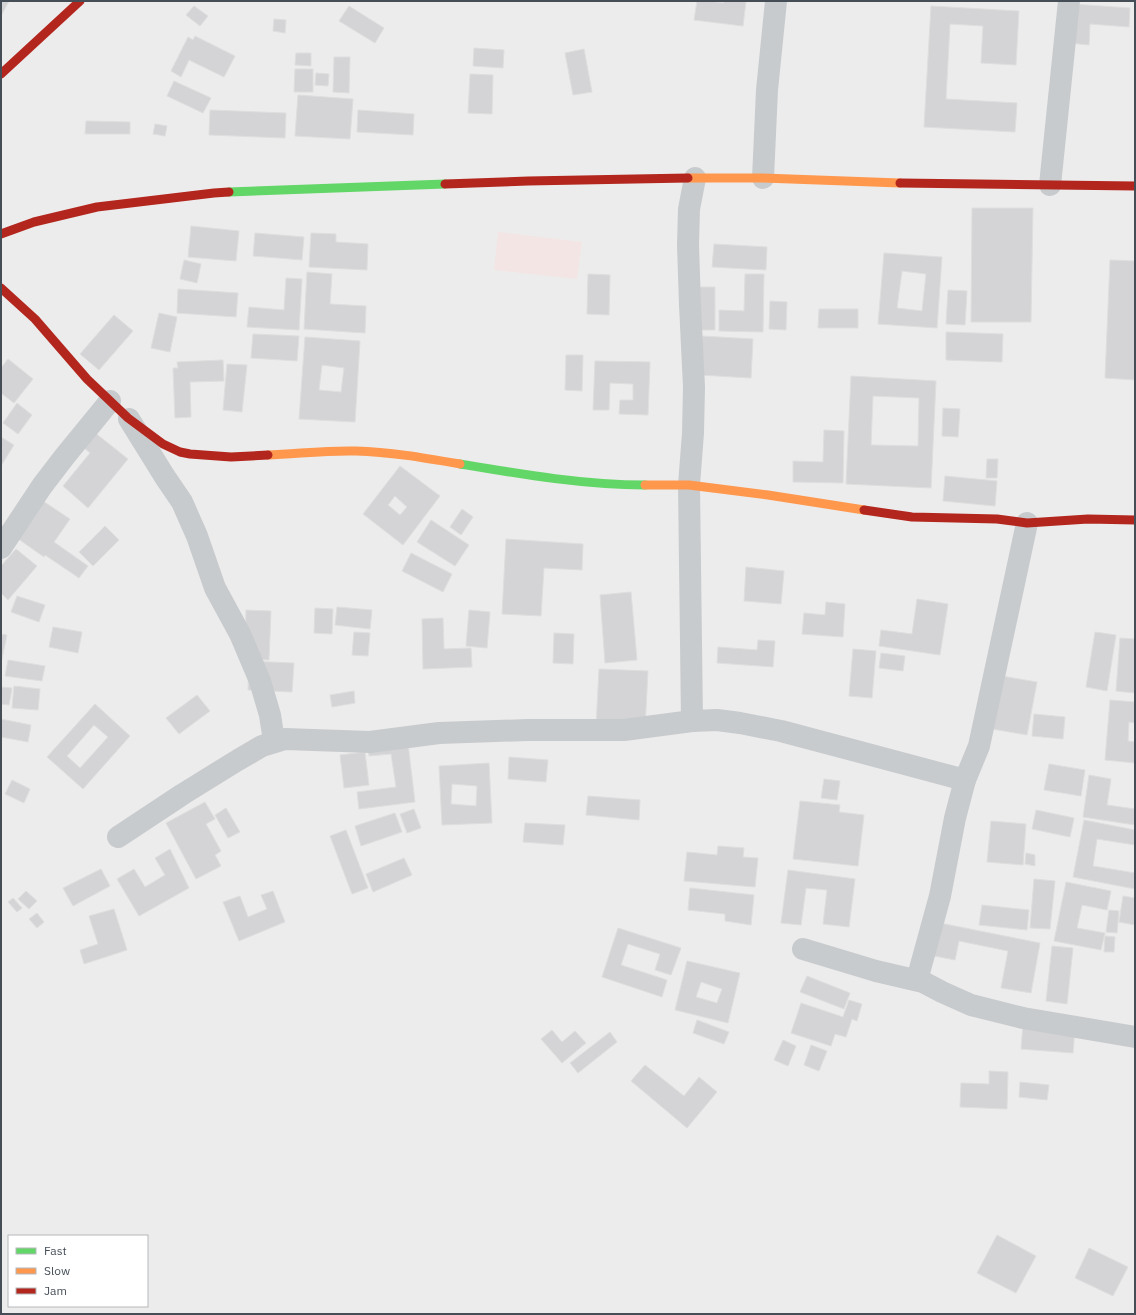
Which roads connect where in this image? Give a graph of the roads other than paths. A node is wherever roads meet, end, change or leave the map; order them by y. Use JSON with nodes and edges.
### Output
{"nodes":[{"id":1,"x":80,"y":1,"type":"edge"},
{"id":2,"x":776,"y":1,"type":"edge"},
{"id":3,"x":1068,"y":1,"type":"edge"},
{"id":4,"x":1,"y":74,"type":"edge"},
{"id":5,"x":695,"y":178,"type":"junction"},
{"id":6,"x":763,"y":178,"type":"junction"},
{"id":7,"x":1050,"y":185,"type":"junction"},
{"id":8,"x":1135,"y":186,"type":"edge"},
{"id":9,"x":1,"y":234,"type":"edge"},
{"id":10,"x":1,"y":288,"type":"edge"},
{"id":11,"x":110,"y":401,"type":"junction"},
{"id":12,"x":128,"y":418,"type":"junction"},
{"id":13,"x":689,"y":485,"type":"junction"},
{"id":14,"x":1135,"y":520,"type":"edge"},
{"id":15,"x":1027,"y":523,"type":"junction"},
{"id":16,"x":1,"y":548,"type":"edge"},
{"id":17,"x":692,"y":721,"type":"junction"},
{"id":18,"x":274,"y":741,"type":"junction"},
{"id":19,"x":965,"y":780,"type":"junction"},
{"id":20,"x":118,"y":837,"type":"dead end"},
{"id":21,"x":803,"y":949,"type":"dead end"},
{"id":22,"x":917,"y":980,"type":"junction"},
{"id":23,"x":1135,"y":1037,"type":"edge"}],
"edges":[{"from":1,"to":4,"type":"street"},
{"from":2,"to":6,"type":"street"},
{"from":3,"to":7,"type":"street"},
{"from":5,"to":6,"type":"street"},
{"from":5,"to":9,"type":"street"},
{"from":5,"to":13,"type":"street"},
{"from":6,"to":7,"type":"street"},
{"from":7,"to":8,"type":"street"},
{"from":10,"to":11,"type":"street"},
{"from":11,"to":12,"type":"street"},
{"from":11,"to":16,"type":"street"},
{"from":12,"to":13,"type":"street"},
{"from":12,"to":18,"type":"street"},
{"from":13,"to":15,"type":"street"},
{"from":13,"to":17,"type":"street"},
{"from":14,"to":15,"type":"street"},
{"from":15,"to":19,"type":"street"},
{"from":17,"to":18,"type":"street"},
{"from":17,"to":19,"type":"street"},
{"from":18,"to":20,"type":"street"},
{"from":19,"to":22,"type":"street"},
{"from":21,"to":22,"type":"street"},
{"from":22,"to":23,"type":"street"}]}
